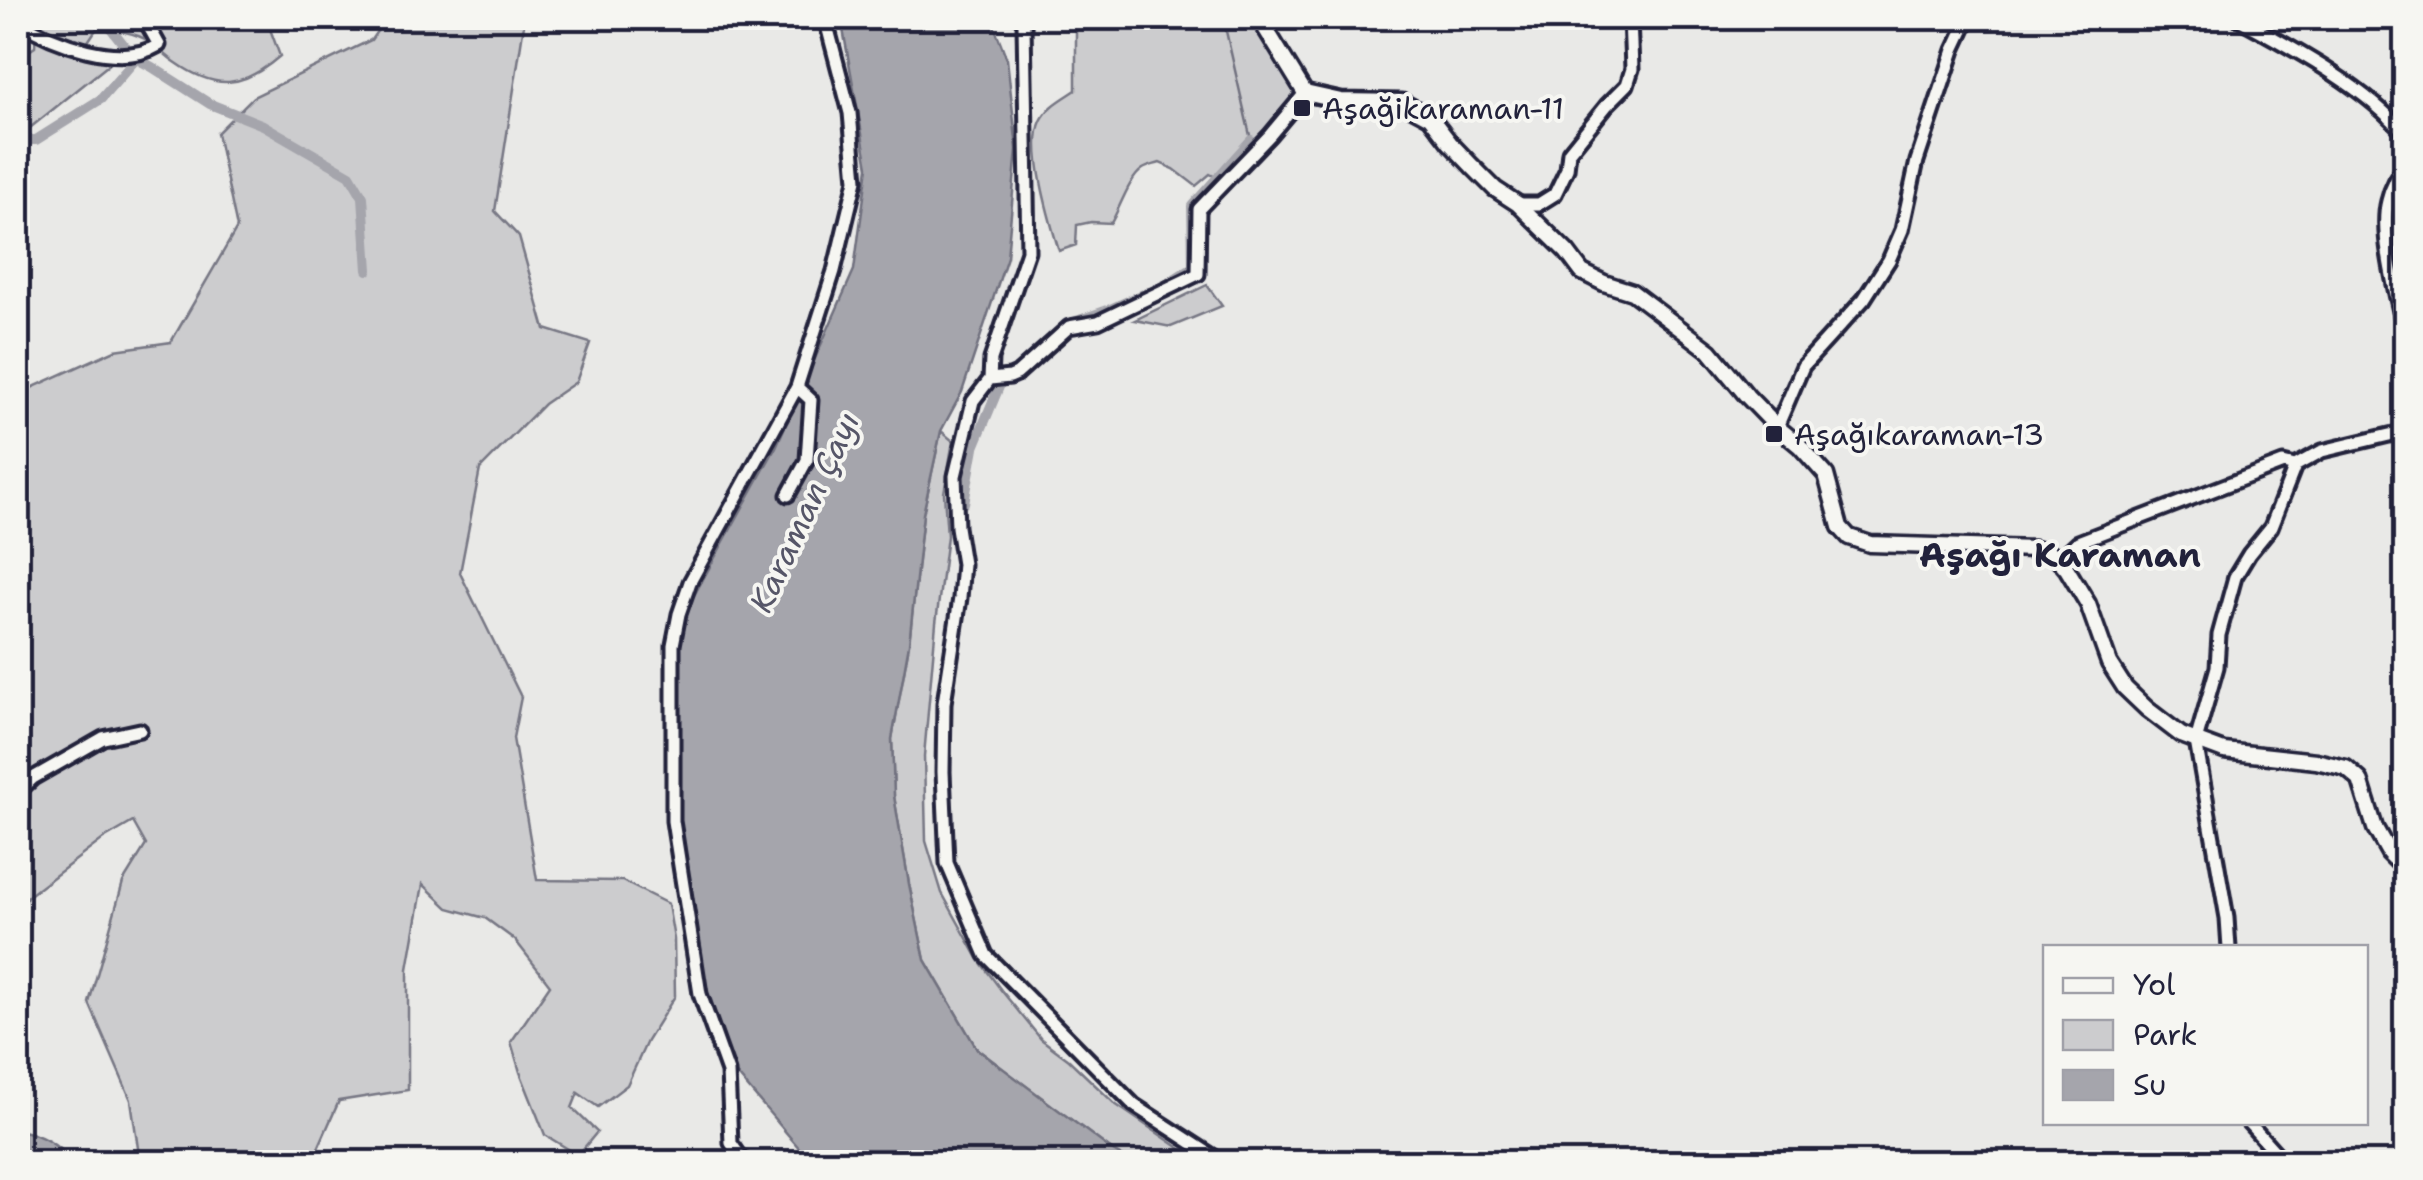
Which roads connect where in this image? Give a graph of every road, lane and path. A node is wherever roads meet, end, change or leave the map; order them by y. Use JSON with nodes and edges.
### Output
{"nodes":[{"id":1,"x":144,"y":18,"type":"edge"},
{"id":2,"x":826,"y":18,"type":"edge"},
{"id":3,"x":1021,"y":18,"type":"edge"},
{"id":4,"x":1259,"y":18,"type":"edge"},
{"id":5,"x":1630,"y":18,"type":"edge"},
{"id":6,"x":1969,"y":18,"type":"edge"},
{"id":7,"x":2236,"y":18,"type":"edge"},
{"id":8,"x":18,"y":21,"type":"edge"},
{"id":9,"x":1305,"y":93,"type":"junction"},
{"id":10,"x":2406,"y":135,"type":"edge"},
{"id":11,"x":2406,"y":164,"type":"edge"},
{"id":12,"x":1518,"y":204,"type":"junction"},
{"id":13,"x":2406,"y":337,"type":"edge"},
{"id":14,"x":990,"y":379,"type":"junction"},
{"id":15,"x":797,"y":387,"type":"junction"},
{"id":16,"x":1778,"y":427,"type":"junction"},
{"id":17,"x":2406,"y":431,"type":"edge"},
{"id":18,"x":2295,"y":466,"type":"junction"},
{"id":19,"x":788,"y":495,"type":"dead end"},
{"id":20,"x":2060,"y":560,"type":"junction"},
{"id":21,"x":140,"y":730,"type":"dead end"},
{"id":22,"x":2196,"y":741,"type":"junction"},
{"id":23,"x":18,"y":792,"type":"edge"},
{"id":24,"x":2406,"y":870,"type":"edge"},
{"id":25,"x":2230,"y":945,"type":"edge"},
{"id":26,"x":2251,"y":1125,"type":"edge"},
{"id":27,"x":744,"y":1162,"type":"edge"},
{"id":28,"x":1222,"y":1162,"type":"edge"},
{"id":29,"x":2284,"y":1162,"type":"edge"}],
"edges":[{"from":1,"to":8,"type":"street"},
{"from":2,"to":15,"type":"street"},
{"from":3,"to":14,"type":"street"},
{"from":4,"to":9,"type":"street"},
{"from":5,"to":12,"type":"street"},
{"from":6,"to":16,"type":"street"},
{"from":7,"to":10,"type":"street"},
{"from":9,"to":12,"type":"street"},
{"from":9,"to":14,"type":"street"},
{"from":11,"to":13,"type":"street"},
{"from":12,"to":16,"type":"street"},
{"from":14,"to":28,"type":"street"},
{"from":15,"to":19,"type":"street"},
{"from":15,"to":27,"type":"street"},
{"from":16,"to":20,"type":"street"},
{"from":17,"to":18,"type":"street"},
{"from":18,"to":20,"type":"street"},
{"from":18,"to":22,"type":"street"},
{"from":20,"to":22,"type":"street"},
{"from":21,"to":23,"type":"street"},
{"from":22,"to":24,"type":"street"},
{"from":22,"to":25,"type":"street"},
{"from":26,"to":29,"type":"street"}]}
